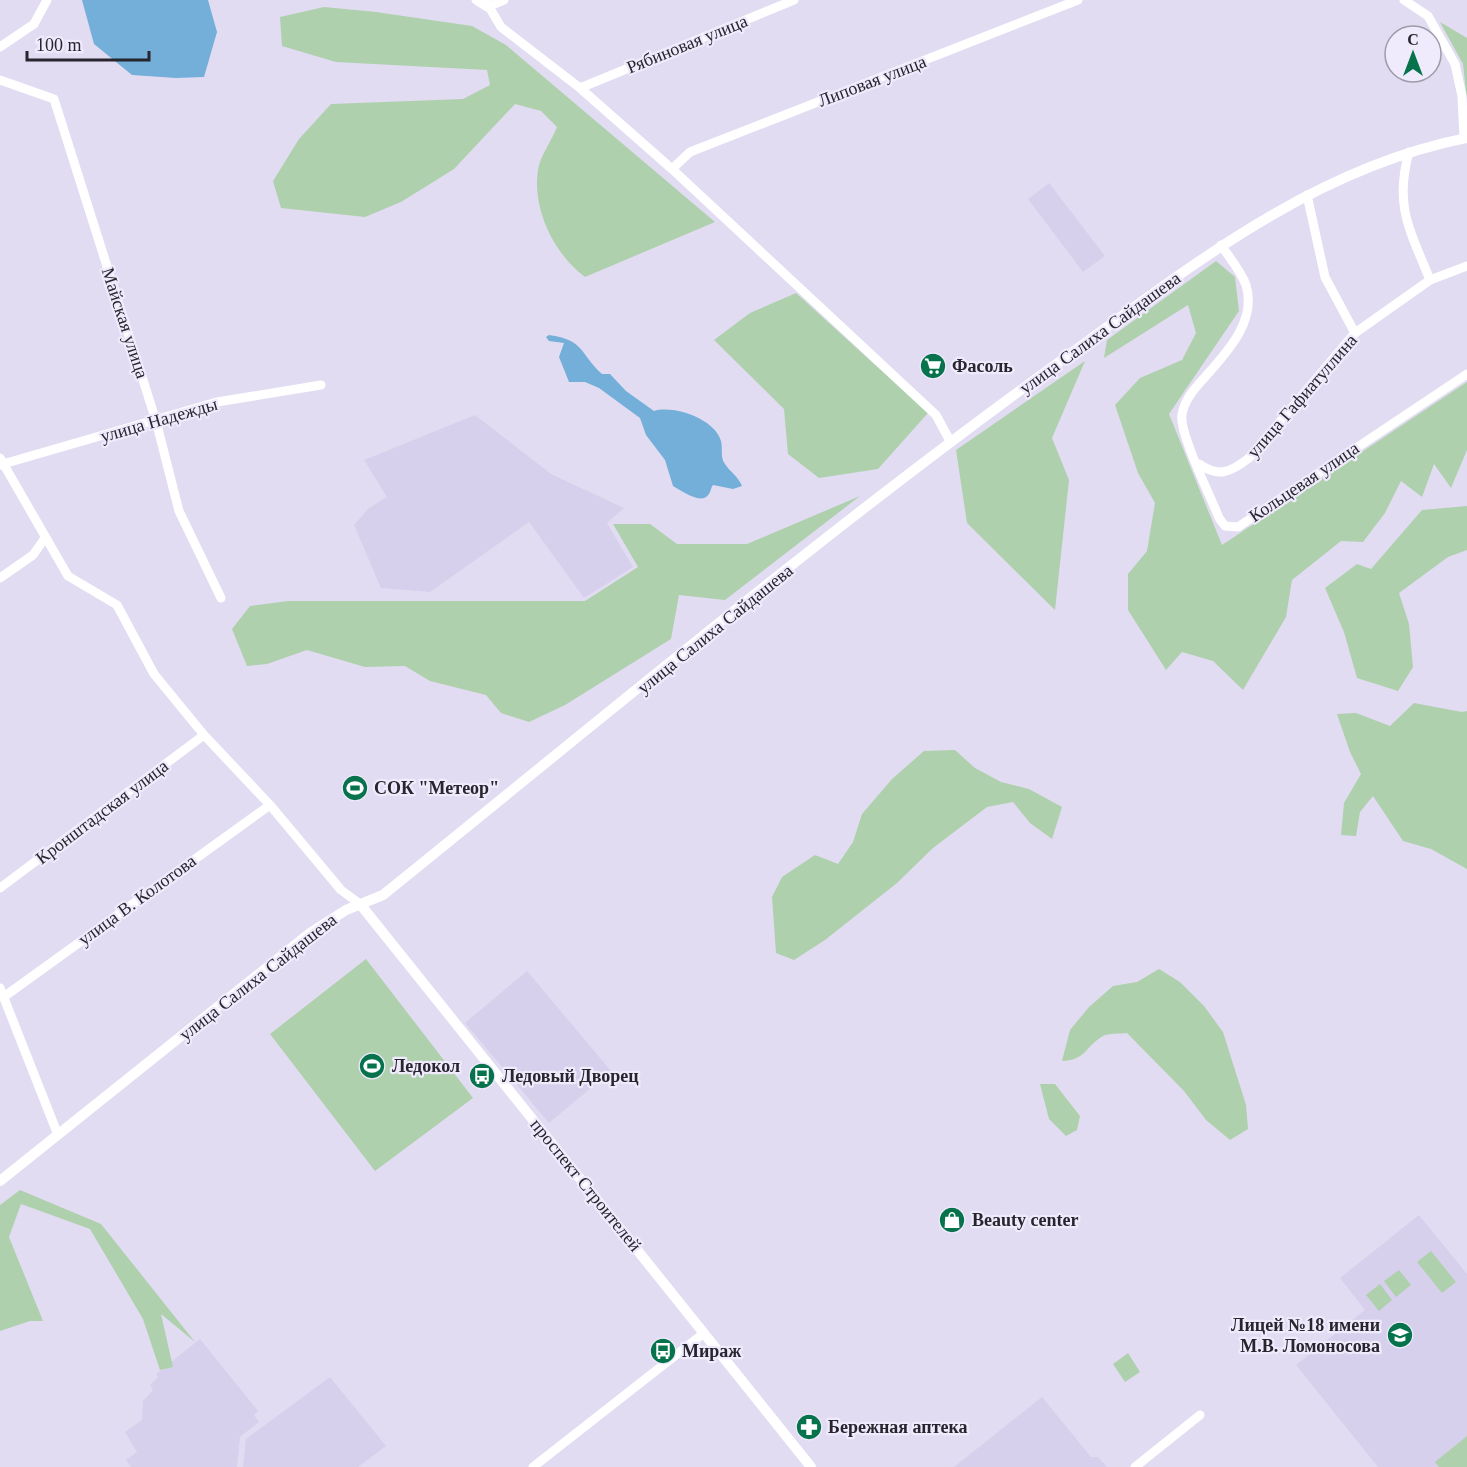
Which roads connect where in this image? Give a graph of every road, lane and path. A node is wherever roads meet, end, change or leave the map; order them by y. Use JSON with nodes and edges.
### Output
{"nodes":[{"id":1,"x":47,"y":0,"type":"edge"},
{"id":2,"x":476,"y":0,"type":"edge"},
{"id":3,"x":504,"y":0,"type":"edge"},
{"id":4,"x":794,"y":0,"type":"edge"},
{"id":5,"x":1078,"y":0,"type":"edge"},
{"id":6,"x":1404,"y":0,"type":"edge"},
{"id":7,"x":486,"y":3,"type":"edge"},
{"id":8,"x":0,"y":48,"type":"edge"},
{"id":9,"x":0,"y":80,"type":"edge"},
{"id":10,"x":580,"y":88,"type":"junction"},
{"id":11,"x":1465,"y":138,"type":"edge"},
{"id":12,"x":1409,"y":152,"type":"junction"},
{"id":13,"x":672,"y":169,"type":"junction"},
{"id":14,"x":1307,"y":195,"type":"junction"},
{"id":15,"x":1221,"y":245,"type":"junction"},
{"id":16,"x":1467,"y":266,"type":"edge"},
{"id":17,"x":1430,"y":280,"type":"junction"},
{"id":18,"x":1355,"y":333,"type":"junction"},
{"id":19,"x":1467,"y":374,"type":"edge"},
{"id":20,"x":321,"y":385,"type":"dead end"},
{"id":21,"x":156,"y":421,"type":"junction"},
{"id":22,"x":950,"y":441,"type":"junction"},
{"id":23,"x":1197,"y":462,"type":"junction"},
{"id":24,"x":1,"y":463,"type":"edge"},
{"id":25,"x":45,"y":538,"type":"junction"},
{"id":26,"x":0,"y":578,"type":"edge"},
{"id":27,"x":221,"y":598,"type":"dead end"},
{"id":28,"x":204,"y":735,"type":"junction"},
{"id":29,"x":270,"y":805,"type":"junction"},
{"id":30,"x":0,"y":888,"type":"edge"},
{"id":31,"x":360,"y":904,"type":"junction"},
{"id":32,"x":2,"y":992,"type":"edge"},
{"id":33,"x":58,"y":1135,"type":"junction"},
{"id":34,"x":0,"y":1181,"type":"edge"},
{"id":35,"x":704,"y":1333,"type":"junction"},
{"id":36,"x":1200,"y":1415,"type":"dead end"},
{"id":37,"x":533,"y":1467,"type":"edge"},
{"id":38,"x":811,"y":1467,"type":"edge"},
{"id":39,"x":1135,"y":1467,"type":"edge"}],
"edges":[{"from":1,"to":8,"type":"street"},
{"from":2,"to":7,"type":"street"},
{"from":3,"to":7,"type":"street"},
{"from":4,"to":10,"type":"street","name":"Рябиновая улица"},
{"from":5,"to":13,"type":"street","name":"Липовая улица"},
{"from":6,"to":11,"type":"street"},
{"from":7,"to":10,"type":"street"},
{"from":9,"to":21,"type":"street","name":"Майская улица"},
{"from":10,"to":13,"type":"street"},
{"from":11,"to":12,"type":"street","name":"улица Салиха Сайдашева"},
{"from":12,"to":14,"type":"street","name":"улица Салиха Сайдашева"},
{"from":12,"to":17,"type":"street"},
{"from":13,"to":22,"type":"street"},
{"from":14,"to":15,"type":"street","name":"улица Салиха Сайдашева"},
{"from":14,"to":18,"type":"street"},
{"from":15,"to":22,"type":"street","name":"улица Салиха Сайдашева"},
{"from":15,"to":23,"type":"street","name":"Кольцевая улица"},
{"from":16,"to":17,"type":"street","name":"улица Гафиатуллина"},
{"from":17,"to":18,"type":"street","name":"улица Гафиатуллина"},
{"from":18,"to":23,"type":"street","name":"улица Гафиатуллина"},
{"from":19,"to":23,"type":"street","name":"Кольцевая улица"},
{"from":20,"to":21,"type":"street","name":"улица Надежды"},
{"from":21,"to":24,"type":"street","name":"улица Надежды"},
{"from":21,"to":27,"type":"street","name":"Майская улица"},
{"from":22,"to":31,"type":"street","name":"улица Салиха Сайдашева"},
{"from":24,"to":25,"type":"street"},
{"from":25,"to":26,"type":"street"},
{"from":25,"to":28,"type":"street"},
{"from":28,"to":29,"type":"street"},
{"from":28,"to":30,"type":"street","name":"Кронштадская улица"},
{"from":29,"to":31,"type":"street"},
{"from":29,"to":32,"type":"street","name":"улица В. Колотова"},
{"from":31,"to":33,"type":"street","name":"улица Салиха Сайдашева"},
{"from":31,"to":35,"type":"street","name":"проспект Строителей"},
{"from":32,"to":33,"type":"street"},
{"from":33,"to":34,"type":"street","name":"улица Салиха Сайдашева"},
{"from":35,"to":37,"type":"street"},
{"from":35,"to":38,"type":"street","name":"проспект Строителей"},
{"from":36,"to":39,"type":"street"}]}
